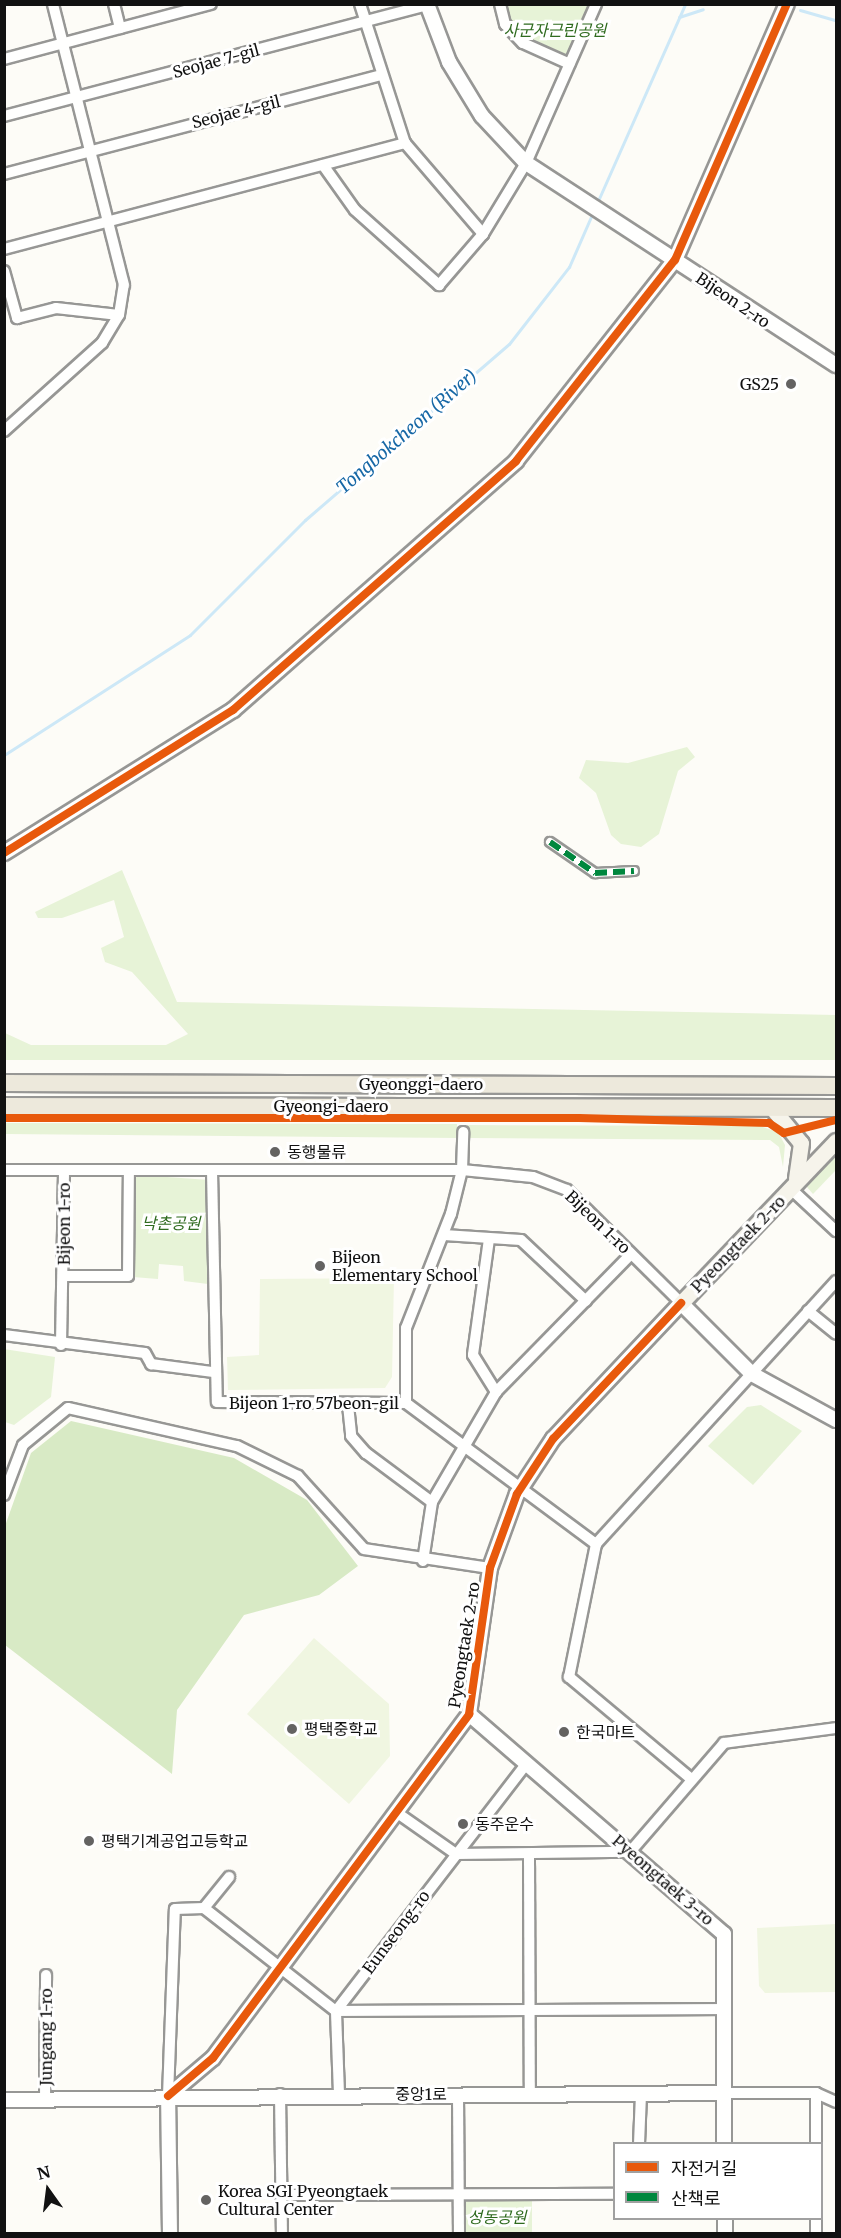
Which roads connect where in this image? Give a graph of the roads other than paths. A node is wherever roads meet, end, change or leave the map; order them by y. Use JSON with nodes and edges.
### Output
{"nodes":[{"id":1,"x":53,"y":4,"type":"edge"},
{"id":2,"x":114,"y":4,"type":"edge"},
{"id":3,"x":211,"y":4,"type":"edge"},
{"id":4,"x":360,"y":4,"type":"edge"},
{"id":5,"x":500,"y":4,"type":"edge"},
{"id":6,"x":596,"y":4,"type":"edge"},
{"id":7,"x":787,"y":4,"type":"edge"},
{"id":8,"x":428,"y":5,"type":"edge"},
{"id":9,"x":196,"y":6,"type":"edge"},
{"id":10,"x":365,"y":22,"type":"junction"},
{"id":11,"x":120,"y":28,"type":"junction"},
{"id":12,"x":63,"y":44,"type":"junction"},
{"id":13,"x":4,"y":59,"type":"edge"},
{"id":14,"x":570,"y":64,"type":"junction"},
{"id":15,"x":381,"y":75,"type":"junction"},
{"id":16,"x":76,"y":97,"type":"junction"},
{"id":17,"x":4,"y":116,"type":"edge"},
{"id":18,"x":405,"y":143,"type":"junction"},
{"id":19,"x":90,"y":150,"type":"junction"},
{"id":20,"x":526,"y":163,"type":"junction"},
{"id":21,"x":323,"y":165,"type":"junction"},
{"id":22,"x":4,"y":174,"type":"edge"},
{"id":23,"x":109,"y":221,"type":"junction"},
{"id":24,"x":483,"y":234,"type":"junction"},
{"id":25,"x":4,"y":249,"type":"edge"},
{"id":26,"x":675,"y":260,"type":"junction"},
{"id":27,"x":4,"y":271,"type":"edge"},
{"id":28,"x":119,"y":315,"type":"junction"},
{"id":29,"x":837,"y":365,"type":"edge"},
{"id":30,"x":4,"y":431,"type":"edge"},
{"id":31,"x":550,"y":842,"type":"dead end"},
{"id":32,"x":4,"y":853,"type":"edge"},
{"id":33,"x":634,"y":871,"type":"dead end"},
{"id":34,"x":4,"y":1083,"type":"edge"},
{"id":35,"x":837,"y":1086,"type":"edge"},
{"id":36,"x":4,"y":1106,"type":"edge"},
{"id":37,"x":772,"y":1107,"type":"junction"},
{"id":38,"x":837,"y":1108,"type":"edge"},
{"id":39,"x":463,"y":1132,"type":"dead end"},
{"id":40,"x":837,"y":1141,"type":"edge"},
{"id":41,"x":4,"y":1170,"type":"edge"},
{"id":42,"x":462,"y":1170,"type":"junction"},
{"id":43,"x":64,"y":1171,"type":"junction"},
{"id":44,"x":129,"y":1171,"type":"junction"},
{"id":45,"x":212,"y":1171,"type":"junction"},
{"id":46,"x":792,"y":1188,"type":"junction"},
{"id":47,"x":837,"y":1231,"type":"edge"},
{"id":48,"x":444,"y":1235,"type":"junction"},
{"id":49,"x":489,"y":1239,"type":"junction"},
{"id":50,"x":631,"y":1254,"type":"junction"},
{"id":51,"x":64,"y":1276,"type":"junction"},
{"id":52,"x":837,"y":1281,"type":"edge"},
{"id":53,"x":586,"y":1301,"type":"junction"},
{"id":54,"x":681,"y":1304,"type":"junction"},
{"id":55,"x":808,"y":1311,"type":"junction"},
{"id":56,"x":837,"y":1334,"type":"edge"},
{"id":57,"x":4,"y":1335,"type":"edge"},
{"id":58,"x":61,"y":1344,"type":"junction"},
{"id":59,"x":213,"y":1372,"type":"junction"},
{"id":60,"x":752,"y":1374,"type":"junction"},
{"id":61,"x":496,"y":1392,"type":"junction"},
{"id":62,"x":406,"y":1403,"type":"junction"},
{"id":63,"x":348,"y":1405,"type":"junction"},
{"id":64,"x":837,"y":1420,"type":"edge"},
{"id":65,"x":461,"y":1445,"type":"junction"},
{"id":66,"x":520,"y":1490,"type":"junction"},
{"id":67,"x":4,"y":1495,"type":"edge"},
{"id":68,"x":432,"y":1502,"type":"junction"},
{"id":69,"x":596,"y":1544,"type":"junction"},
{"id":70,"x":423,"y":1561,"type":"junction"},
{"id":71,"x":490,"y":1568,"type":"junction"},
{"id":72,"x":469,"y":1714,"type":"junction"},
{"id":73,"x":837,"y":1728,"type":"edge"},
{"id":74,"x":527,"y":1763,"type":"junction"},
{"id":75,"x":690,"y":1778,"type":"junction"},
{"id":76,"x":396,"y":1812,"type":"junction"},
{"id":77,"x":630,"y":1852,"type":"junction"},
{"id":78,"x":456,"y":1854,"type":"junction"},
{"id":79,"x":529,"y":1856,"type":"junction"},
{"id":80,"x":229,"y":1877,"type":"dead end"},
{"id":81,"x":204,"y":1908,"type":"junction"},
{"id":82,"x":280,"y":1969,"type":"junction"},
{"id":83,"x":46,"y":1975,"type":"dead end"},
{"id":84,"x":724,"y":2008,"type":"junction"},
{"id":85,"x":336,"y":2011,"type":"junction"},
{"id":86,"x":531,"y":2011,"type":"junction"},
{"id":87,"x":723,"y":2093,"type":"junction"},
{"id":88,"x":816,"y":2093,"type":"junction"},
{"id":89,"x":280,"y":2094,"type":"junction"},
{"id":90,"x":339,"y":2094,"type":"junction"},
{"id":91,"x":458,"y":2094,"type":"junction"},
{"id":92,"x":530,"y":2094,"type":"junction"},
{"id":93,"x":641,"y":2095,"type":"junction"},
{"id":94,"x":168,"y":2096,"type":"junction"},
{"id":95,"x":45,"y":2099,"type":"junction"},
{"id":96,"x":4,"y":2100,"type":"edge"},
{"id":97,"x":837,"y":2102,"type":"edge"},
{"id":98,"x":639,"y":2142,"type":"edge"},
{"id":99,"x":724,"y":2142,"type":"edge"},
{"id":100,"x":816,"y":2142,"type":"edge"},
{"id":101,"x":613,"y":2194,"type":"edge"},
{"id":102,"x":283,"y":2195,"type":"junction"},
{"id":103,"x":459,"y":2196,"type":"junction"},
{"id":104,"x":170,"y":2234,"type":"edge"},
{"id":105,"x":178,"y":2234,"type":"edge"},
{"id":106,"x":282,"y":2234,"type":"edge"},
{"id":107,"x":459,"y":2234,"type":"edge"}],
"edges":[{"from":1,"to":12,"type":"street"},
{"from":2,"to":11,"type":"street"},
{"from":3,"to":9,"type":"street"},
{"from":4,"to":10,"type":"street"},
{"from":5,"to":14,"type":"street"},
{"from":6,"to":14,"type":"street"},
{"from":7,"to":26,"type":"street"},
{"from":8,"to":10,"type":"street","name":"Seojae 7-gil"},
{"from":8,"to":20,"type":"street"},
{"from":9,"to":11,"type":"street"},
{"from":10,"to":15,"type":"street"},
{"from":10,"to":16,"type":"street","name":"Seojae 7-gil"},
{"from":11,"to":12,"type":"street"},
{"from":12,"to":13,"type":"street"},
{"from":12,"to":16,"type":"street"},
{"from":14,"to":20,"type":"street"},
{"from":15,"to":18,"type":"street"},
{"from":15,"to":19,"type":"street","name":"Seojae 4-gil"},
{"from":16,"to":17,"type":"street","name":"Seojae 7-gil"},
{"from":16,"to":19,"type":"street"},
{"from":18,"to":21,"type":"street"},
{"from":18,"to":24,"type":"street"},
{"from":19,"to":22,"type":"street","name":"Seojae 4-gil"},
{"from":19,"to":23,"type":"street"},
{"from":20,"to":24,"type":"street"},
{"from":20,"to":26,"type":"street","name":"Bijeon 2-ro"},
{"from":21,"to":23,"type":"street"},
{"from":21,"to":24,"type":"street"},
{"from":23,"to":25,"type":"street"},
{"from":23,"to":28,"type":"street"},
{"from":26,"to":29,"type":"street","name":"Bijeon 2-ro"},
{"from":26,"to":32,"type":"street"},
{"from":27,"to":28,"type":"street"},
{"from":28,"to":30,"type":"street"},
{"from":31,"to":33,"type":"street"},
{"from":34,"to":35,"type":"main road","name":"Gyeonggi-daero"},
{"from":36,"to":37,"type":"main road","name":"Gyeongi-daero"},
{"from":37,"to":38,"type":"main road","name":"Gyeongi-daero"},
{"from":37,"to":46,"type":"main road"},
{"from":39,"to":42,"type":"street"},
{"from":40,"to":46,"type":"main road","name":"Pyeongtaek 2-ro"},
{"from":41,"to":43,"type":"street","name":"Bijeon 1-ro"},
{"from":42,"to":45,"type":"street","name":"Bijeon 1-ro"},
{"from":42,"to":48,"type":"street"},
{"from":42,"to":50,"type":"street","name":"Bijeon 1-ro"},
{"from":43,"to":44,"type":"street","name":"Bijeon 1-ro"},
{"from":43,"to":51,"type":"street","name":"Bijeon 1-ro"},
{"from":44,"to":45,"type":"street","name":"Bijeon 1-ro"},
{"from":44,"to":51,"type":"street","name":"Bijeon 1-ro"},
{"from":45,"to":59,"type":"street"},
{"from":46,"to":47,"type":"street"},
{"from":46,"to":54,"type":"main road","name":"Pyeongtaek 2-ro"},
{"from":48,"to":49,"type":"street"},
{"from":48,"to":62,"type":"street"},
{"from":49,"to":53,"type":"street"},
{"from":49,"to":61,"type":"street"},
{"from":50,"to":53,"type":"street"},
{"from":50,"to":54,"type":"street","name":"Bijeon 1-ro"},
{"from":51,"to":58,"type":"street","name":"Bijeon 1-ro"},
{"from":52,"to":55,"type":"street"},
{"from":53,"to":61,"type":"street"},
{"from":54,"to":60,"type":"street"},
{"from":54,"to":66,"type":"street","name":"Pyeongtaek 2-ro"},
{"from":55,"to":56,"type":"street"},
{"from":55,"to":60,"type":"street"},
{"from":57,"to":58,"type":"street"},
{"from":58,"to":59,"type":"street"},
{"from":59,"to":63,"type":"street","name":"Bijeon 1-ro 57beon-gil"},
{"from":60,"to":64,"type":"street"},
{"from":60,"to":69,"type":"street"},
{"from":61,"to":65,"type":"street"},
{"from":62,"to":63,"type":"street","name":"Bijeon 1-ro 57beon-gil"},
{"from":62,"to":65,"type":"street","name":"Bijeon 1-ro 57beon-gil"},
{"from":63,"to":68,"type":"street"},
{"from":65,"to":66,"type":"street","name":"Bijeon 1-ro 57beon-gil"},
{"from":65,"to":68,"type":"street"},
{"from":66,"to":69,"type":"street","name":"Bijeon 1-ro 57beon-gil"},
{"from":66,"to":71,"type":"street","name":"Pyeongtaek 2-ro"},
{"from":67,"to":70,"type":"street"},
{"from":68,"to":70,"type":"street"},
{"from":69,"to":75,"type":"street"},
{"from":70,"to":71,"type":"street"},
{"from":71,"to":72,"type":"street","name":"Pyeongtaek 2-ro"},
{"from":72,"to":74,"type":"street","name":"Pyeongtaek 3-ro"},
{"from":72,"to":76,"type":"street","name":"Pyeongtaek 2-ro"},
{"from":73,"to":75,"type":"street"},
{"from":74,"to":77,"type":"street","name":"Pyeongtaek 3-ro"},
{"from":74,"to":78,"type":"street","name":"Eunseong-ro"},
{"from":75,"to":77,"type":"street"},
{"from":76,"to":78,"type":"street"},
{"from":76,"to":82,"type":"street","name":"Pyeongtaek 2-ro"},
{"from":77,"to":79,"type":"street"},
{"from":77,"to":84,"type":"street","name":"Pyeongtaek 3-ro"},
{"from":78,"to":79,"type":"street"},
{"from":78,"to":85,"type":"street","name":"Eunseong-ro"},
{"from":79,"to":86,"type":"street"},
{"from":80,"to":81,"type":"street"},
{"from":81,"to":82,"type":"street"},
{"from":81,"to":94,"type":"street"},
{"from":82,"to":85,"type":"street"},
{"from":82,"to":94,"type":"street","name":"Pyeongtaek 2-ro"},
{"from":83,"to":95,"type":"street","name":"Jungang 1-ro"},
{"from":84,"to":86,"type":"street"},
{"from":84,"to":87,"type":"street","name":"Pyeongtaek 3-ro"},
{"from":85,"to":86,"type":"street"},
{"from":85,"to":90,"type":"street"},
{"from":86,"to":92,"type":"street"},
{"from":87,"to":88,"type":"street","name":"중앙1로"},
{"from":87,"to":93,"type":"street","name":"중앙1로"},
{"from":87,"to":99,"type":"street","name":"Pyeongtaek 3-ro"},
{"from":88,"to":97,"type":"street","name":"중앙1로"},
{"from":88,"to":100,"type":"street"},
{"from":89,"to":90,"type":"street","name":"중앙1로"},
{"from":89,"to":94,"type":"street","name":"중앙1로"},
{"from":89,"to":102,"type":"street"},
{"from":90,"to":91,"type":"street","name":"중앙1로"},
{"from":91,"to":92,"type":"street","name":"중앙1로"},
{"from":91,"to":103,"type":"street"},
{"from":92,"to":93,"type":"street","name":"중앙1로"},
{"from":93,"to":98,"type":"street"},
{"from":94,"to":95,"type":"street","name":"중앙1로"},
{"from":94,"to":104,"type":"street"},
{"from":94,"to":105,"type":"street"},
{"from":95,"to":96,"type":"street","name":"중앙1로"},
{"from":101,"to":103,"type":"street"},
{"from":102,"to":103,"type":"street"},
{"from":102,"to":106,"type":"street"},
{"from":103,"to":107,"type":"street"}]}
